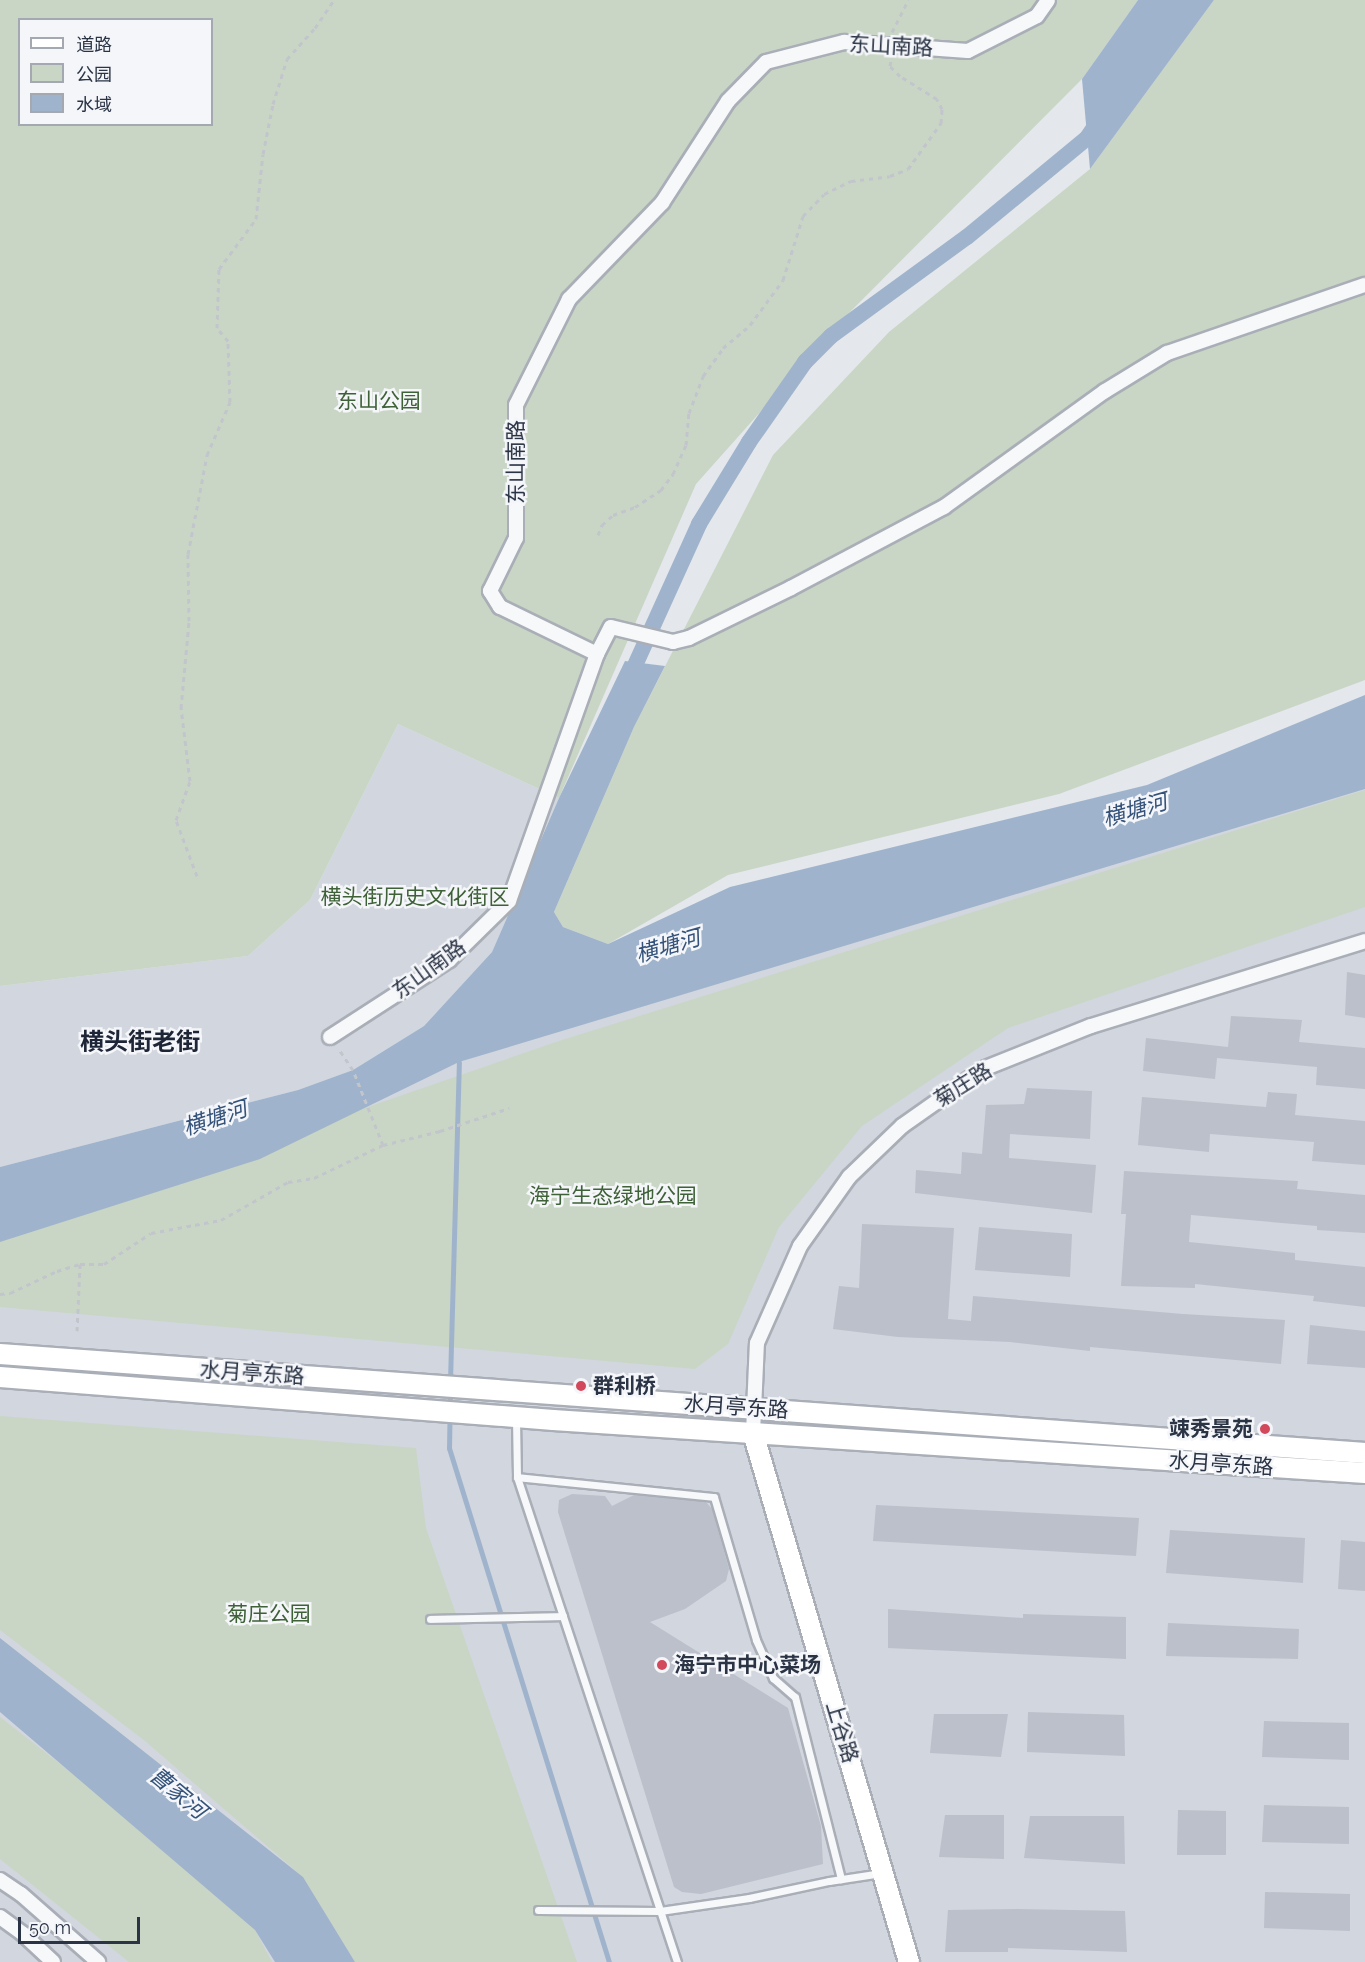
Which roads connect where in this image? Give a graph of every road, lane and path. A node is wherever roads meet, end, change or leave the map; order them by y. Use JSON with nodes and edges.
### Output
{"nodes":[{"id":1,"x":334,"y":0,"type":"edge"},
{"id":2,"x":908,"y":0,"type":"edge"},
{"id":3,"x":1048,"y":0,"type":"edge"},
{"id":4,"x":891,"y":45,"type":"junction"},
{"id":5,"x":1365,"y":285,"type":"edge"},
{"id":6,"x":598,"y":535,"type":"dead end"},
{"id":7,"x":597,"y":654,"type":"junction"},
{"id":8,"x":197,"y":876,"type":"dead end"},
{"id":9,"x":1365,"y":941,"type":"edge"},
{"id":10,"x":330,"y":1037,"type":"joint"},
{"id":11,"x":509,"y":1108,"type":"dead end"},
{"id":12,"x":384,"y":1145,"type":"junction"},
{"id":13,"x":80,"y":1264,"type":"junction"},
{"id":14,"x":0,"y":1293,"type":"edge"},
{"id":15,"x":77,"y":1332,"type":"dead end"},
{"id":16,"x":0,"y":1354,"type":"edge"},
{"id":17,"x":0,"y":1377,"type":"edge"},
{"id":18,"x":754,"y":1409,"type":"junction"},
{"id":19,"x":516,"y":1417,"type":"junction"},
{"id":20,"x":753,"y":1433,"type":"junction"},
{"id":21,"x":1365,"y":1453,"type":"edge"},
{"id":22,"x":1365,"y":1473,"type":"edge"},
{"id":23,"x":517,"y":1477,"type":"junction"},
{"id":24,"x":562,"y":1616,"type":"junction"},
{"id":25,"x":430,"y":1619,"type":"dead end"},
{"id":26,"x":883,"y":1873,"type":"junction"},
{"id":27,"x":841,"y":1879,"type":"junction"},
{"id":28,"x":0,"y":1880,"type":"edge"},
{"id":29,"x":538,"y":1910,"type":"dead end"},
{"id":30,"x":660,"y":1911,"type":"junction"},
{"id":31,"x":0,"y":1917,"type":"edge"},
{"id":32,"x":53,"y":1962,"type":"edge"},
{"id":33,"x":98,"y":1962,"type":"edge"},
{"id":34,"x":677,"y":1962,"type":"edge"},
{"id":35,"x":909,"y":1962,"type":"edge"}],
"edges":[{"from":1,"to":8,"type":"path"},
{"from":2,"to":4,"type":"path"},
{"from":3,"to":4,"type":"street","name":"东山南路"},
{"from":4,"to":6,"type":"path"},
{"from":4,"to":7,"type":"street","name":"东山南路"},
{"from":5,"to":7,"type":"street"},
{"from":7,"to":10,"type":"street","name":"东山南路"},
{"from":9,"to":18,"type":"street","name":"菊庄路"},
{"from":10,"to":12,"type":"path"},
{"from":11,"to":12,"type":"path"},
{"from":12,"to":13,"type":"path"},
{"from":13,"to":14,"type":"path"},
{"from":13,"to":15,"type":"path"},
{"from":16,"to":18,"type":"main road","name":"水月亭东路"},
{"from":17,"to":19,"type":"main road","name":"水月亭东路"},
{"from":18,"to":20,"type":"street","name":"菊庄路"},
{"from":18,"to":21,"type":"main road","name":"水月亭东路"},
{"from":19,"to":20,"type":"main road","name":"水月亭东路"},
{"from":19,"to":23,"type":"lane"},
{"from":20,"to":22,"type":"main road","name":"水月亭东路"},
{"from":20,"to":26,"type":"main road","name":"上谷路"},
{"from":23,"to":24,"type":"lane"},
{"from":23,"to":27,"type":"lane"},
{"from":24,"to":25,"type":"lane"},
{"from":24,"to":30,"type":"lane"},
{"from":26,"to":27,"type":"lane"},
{"from":26,"to":35,"type":"main road","name":"上谷路"},
{"from":27,"to":30,"type":"lane"},
{"from":28,"to":33,"type":"street"},
{"from":29,"to":30,"type":"lane"},
{"from":30,"to":34,"type":"lane"},
{"from":31,"to":32,"type":"street"}]}
